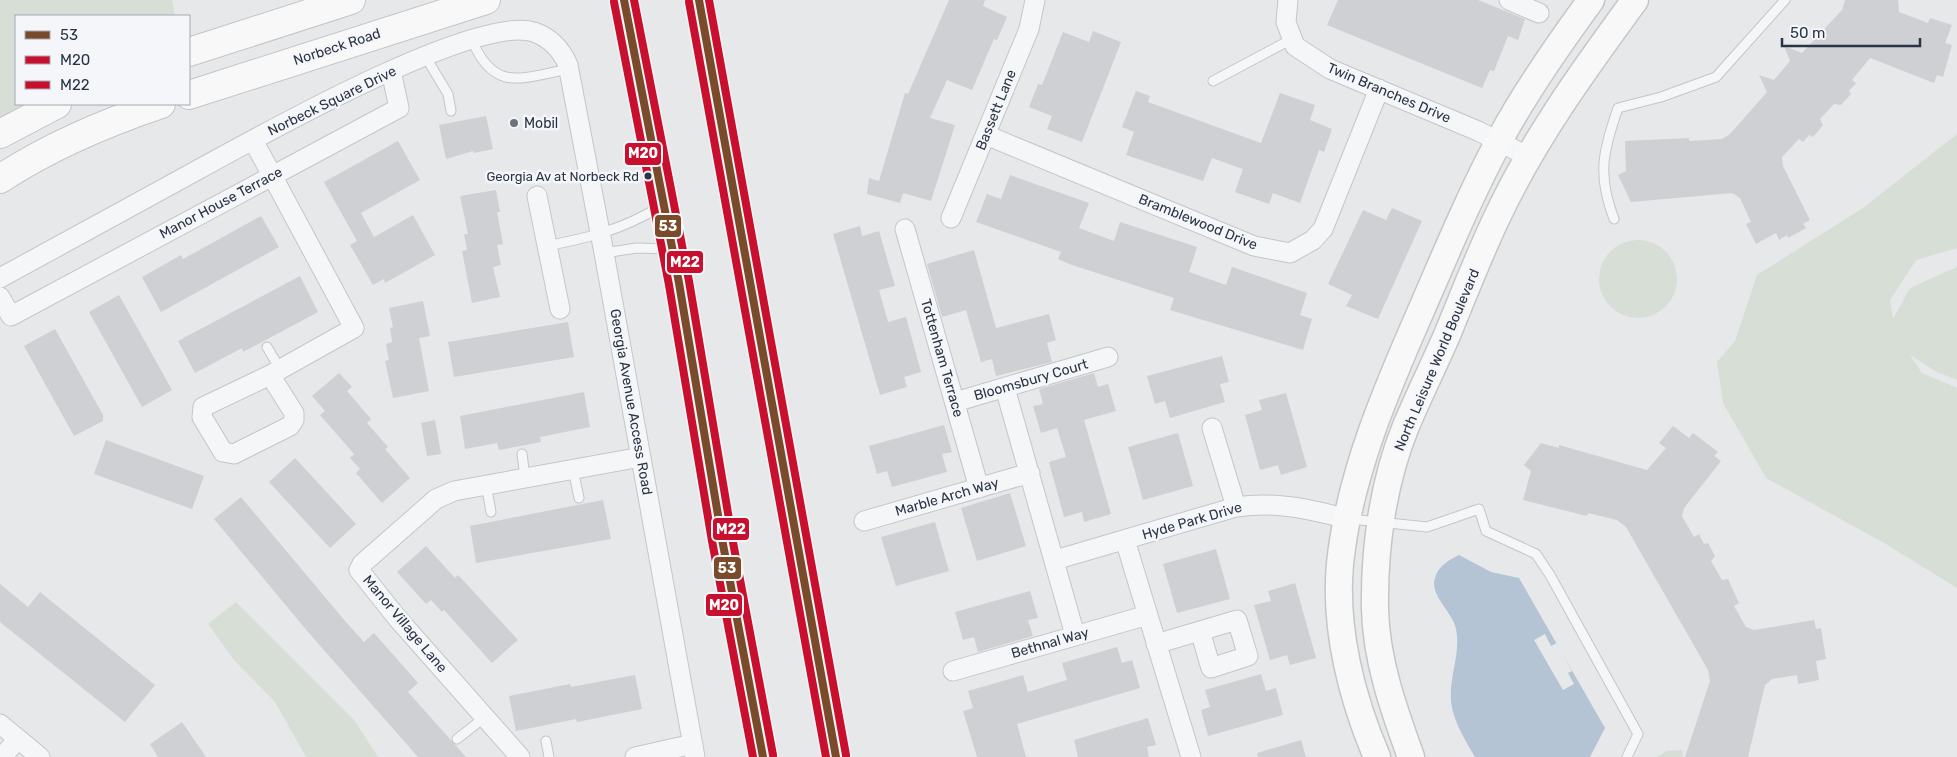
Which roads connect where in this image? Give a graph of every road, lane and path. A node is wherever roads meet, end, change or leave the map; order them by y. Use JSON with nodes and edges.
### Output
{"nodes":[{"id":1,"x":351,"y":0,"type":"edge"},
{"id":2,"x":486,"y":0,"type":"edge"},
{"id":3,"x":624,"y":0,"type":"edge"},
{"id":4,"x":699,"y":0,"type":"edge"},
{"id":5,"x":1035,"y":0,"type":"edge"},
{"id":6,"x":1288,"y":0,"type":"edge"},
{"id":7,"x":1509,"y":0,"type":"edge"},
{"id":8,"x":1591,"y":0,"type":"edge"},
{"id":9,"x":1635,"y":0,"type":"edge"},
{"id":10,"x":1784,"y":0,"type":"edge"},
{"id":11,"x":1539,"y":13,"type":"dead end"},
{"id":12,"x":1292,"y":38,"type":"junction"},
{"id":13,"x":472,"y":40,"type":"junction"},
{"id":14,"x":561,"y":50,"type":"joint"},
{"id":15,"x":190,"y":52,"type":"edge"},
{"id":16,"x":425,"y":56,"type":"junction"},
{"id":17,"x":568,"y":69,"type":"junction"},
{"id":18,"x":391,"y":71,"type":"junction"},
{"id":19,"x":1213,"y":81,"type":"dead end"},
{"id":20,"x":1379,"y":89,"type":"junction"},
{"id":21,"x":190,"y":95,"type":"edge"},
{"id":22,"x":55,"y":105,"type":"edge"},
{"id":23,"x":159,"y":105,"type":"edge"},
{"id":24,"x":451,"y":111,"type":"dead end"},
{"id":25,"x":0,"y":134,"type":"edge"},
{"id":26,"x":986,"y":135,"type":"junction"},
{"id":27,"x":253,"y":140,"type":"junction"},
{"id":28,"x":1499,"y":141,"type":"junction"},
{"id":29,"x":1529,"y":157,"type":"junction"},
{"id":30,"x":271,"y":176,"type":"junction"},
{"id":31,"x":0,"y":179,"type":"edge"},
{"id":32,"x":537,"y":196,"type":"dead end"},
{"id":33,"x":664,"y":204,"type":"junction"},
{"id":34,"x":951,"y":218,"type":"dead end"},
{"id":35,"x":1614,"y":219,"type":"dead end"},
{"id":36,"x":905,"y":228,"type":"dead end"},
{"id":37,"x":603,"y":244,"type":"junction"},
{"id":38,"x":546,"y":246,"type":"junction"},
{"id":39,"x":672,"y":249,"type":"junction"},
{"id":40,"x":0,"y":278,"type":"edge"},
{"id":41,"x":0,"y":297,"type":"edge"},
{"id":42,"x":560,"y":309,"type":"dead end"},
{"id":43,"x":267,"y":347,"type":"dead end"},
{"id":44,"x":1108,"y":357,"type":"dead end"},
{"id":45,"x":275,"y":372,"type":"junction"},
{"id":46,"x":1005,"y":388,"type":"junction"},
{"id":47,"x":955,"y":402,"type":"junction"},
{"id":48,"x":1212,"y":428,"type":"dead end"},
{"id":49,"x":522,"y":454,"type":"dead end"},
{"id":50,"x":641,"y":457,"type":"junction"},
{"id":51,"x":573,"y":468,"type":"junction"},
{"id":52,"x":1030,"y":473,"type":"junction"},
{"id":53,"x":526,"y":477,"type":"junction"},
{"id":54,"x":486,"y":483,"type":"junction"},
{"id":55,"x":979,"y":488,"type":"junction"},
{"id":56,"x":579,"y":498,"type":"dead end"},
{"id":57,"x":1236,"y":507,"type":"junction"},
{"id":58,"x":491,"y":512,"type":"dead end"},
{"id":59,"x":1348,"y":519,"type":"junction"},
{"id":60,"x":864,"y":521,"type":"dead end"},
{"id":61,"x":1381,"y":524,"type":"junction"},
{"id":62,"x":1125,"y":540,"type":"junction"},
{"id":63,"x":1054,"y":560,"type":"junction"},
{"id":64,"x":1148,"y":615,"type":"junction"},
{"id":65,"x":1200,"y":631,"type":"dead end"},
{"id":66,"x":1076,"y":635,"type":"junction"},
{"id":67,"x":1156,"y":644,"type":"junction"},
{"id":68,"x":953,"y":671,"type":"dead end"},
{"id":69,"x":485,"y":717,"type":"junction"},
{"id":70,"x":0,"y":724,"type":"edge"},
{"id":71,"x":18,"y":739,"type":"junction"},
{"id":72,"x":458,"y":739,"type":"dead end"},
{"id":73,"x":546,"y":741,"type":"dead end"},
{"id":74,"x":694,"y":751,"type":"edge"},
{"id":75,"x":2,"y":757,"type":"edge"},
{"id":76,"x":40,"y":757,"type":"edge"},
{"id":77,"x":520,"y":757,"type":"edge"},
{"id":78,"x":549,"y":757,"type":"edge"},
{"id":79,"x":636,"y":757,"type":"edge"},
{"id":80,"x":763,"y":757,"type":"edge"},
{"id":81,"x":836,"y":757,"type":"edge"},
{"id":82,"x":1190,"y":757,"type":"edge"},
{"id":83,"x":1377,"y":757,"type":"edge"},
{"id":84,"x":1411,"y":757,"type":"edge"},
{"id":85,"x":1627,"y":757,"type":"edge"}],
"edges":[{"from":1,"to":15,"type":"main road"},
{"from":2,"to":21,"type":"main road","name":"Norbeck Road"},
{"from":3,"to":33,"type":"main road"},
{"from":4,"to":81,"type":"main road"},
{"from":5,"to":26,"type":"street","name":"Bassett Lane"},
{"from":6,"to":12,"type":"street"},
{"from":7,"to":11,"type":"street"},
{"from":8,"to":28,"type":"street"},
{"from":9,"to":29,"type":"street","name":"North Leisure World Boulevard"},
{"from":10,"to":35,"type":"lane"},
{"from":12,"to":19,"type":"lane"},
{"from":12,"to":20,"type":"street","name":"Twin Branches Drive"},
{"from":13,"to":14,"type":"street","name":"Norbeck Square Drive"},
{"from":13,"to":16,"type":"street","name":"Norbeck Square Drive"},
{"from":13,"to":17,"type":"lane"},
{"from":14,"to":17,"type":"street","name":"Georgia Avenue Access Road"},
{"from":16,"to":18,"type":"street","name":"Norbeck Square Drive"},
{"from":16,"to":24,"type":"lane"},
{"from":17,"to":37,"type":"street","name":"Georgia Avenue Access Road"},
{"from":18,"to":27,"type":"street","name":"Norbeck Square Drive"},
{"from":18,"to":30,"type":"street","name":"Manor House Terrace"},
{"from":20,"to":26,"type":"street","name":"Bramblewood Drive"},
{"from":20,"to":28,"type":"street","name":"Twin Branches Drive"},
{"from":22,"to":25,"type":"main road"},
{"from":23,"to":31,"type":"main road"},
{"from":26,"to":34,"type":"street","name":"Bassett Lane"},
{"from":27,"to":30,"type":"street","name":"Norbeck Square Drive"},
{"from":27,"to":40,"type":"street"},
{"from":28,"to":29,"type":"street","name":"Twin Branches Drive"},
{"from":28,"to":59,"type":"street"},
{"from":29,"to":61,"type":"street","name":"North Leisure World Boulevard"},
{"from":30,"to":41,"type":"street","name":"Manor House Terrace"},
{"from":30,"to":45,"type":"street","name":"Norbeck Square Drive"},
{"from":32,"to":38,"type":"street"},
{"from":33,"to":37,"type":"lane"},
{"from":33,"to":39,"type":"main road"},
{"from":36,"to":47,"type":"street","name":"Tottenham Terrace"},
{"from":37,"to":38,"type":"lane"},
{"from":37,"to":39,"type":"lane"},
{"from":37,"to":50,"type":"street","name":"Georgia Avenue Access Road"},
{"from":38,"to":42,"type":"street"},
{"from":39,"to":80,"type":"main road"},
{"from":43,"to":45,"type":"lane"},
{"from":44,"to":46,"type":"street","name":"Bloomsbury Court"},
{"from":45,"to":45,"type":"street","name":"Norbeck Square Drive"},
{"from":46,"to":47,"type":"street","name":"Bloomsbury Court"},
{"from":46,"to":52,"type":"street"},
{"from":47,"to":55,"type":"street","name":"Tottenham Terrace"},
{"from":48,"to":57,"type":"street"},
{"from":49,"to":53,"type":"lane"},
{"from":50,"to":51,"type":"street","name":"Manor Village Lane"},
{"from":50,"to":74,"type":"street","name":"Georgia Avenue Access Road"},
{"from":51,"to":53,"type":"street","name":"Manor Village Lane"},
{"from":51,"to":56,"type":"lane"},
{"from":52,"to":55,"type":"street","name":"Marble Arch Way"},
{"from":52,"to":63,"type":"street"},
{"from":53,"to":54,"type":"street","name":"Manor Village Lane"},
{"from":54,"to":58,"type":"lane"},
{"from":54,"to":69,"type":"street","name":"Manor Village Lane"},
{"from":55,"to":60,"type":"street","name":"Marble Arch Way"},
{"from":57,"to":59,"type":"street","name":"Hyde Park Drive"},
{"from":57,"to":62,"type":"street","name":"Hyde Park Drive"},
{"from":59,"to":61,"type":"lane"},
{"from":59,"to":83,"type":"street"},
{"from":61,"to":84,"type":"street","name":"North Leisure World Boulevard"},
{"from":61,"to":85,"type":"lane"},
{"from":62,"to":63,"type":"street","name":"Hyde Park Drive"},
{"from":62,"to":64,"type":"street","name":"Hyde Park Drive"},
{"from":63,"to":66,"type":"street"},
{"from":64,"to":66,"type":"street","name":"Bethnal Way"},
{"from":64,"to":67,"type":"street","name":"Hyde Park Drive"},
{"from":65,"to":67,"type":"street"},
{"from":66,"to":68,"type":"street","name":"Bethnal Way"},
{"from":67,"to":82,"type":"street","name":"Hyde Park Drive"},
{"from":69,"to":72,"type":"lane"},
{"from":69,"to":77,"type":"street","name":"Manor Village Lane"},
{"from":70,"to":71,"type":"street"},
{"from":71,"to":75,"type":"street"},
{"from":71,"to":76,"type":"street"},
{"from":73,"to":78,"type":"lane"},
{"from":74,"to":79,"type":"street"}]}
